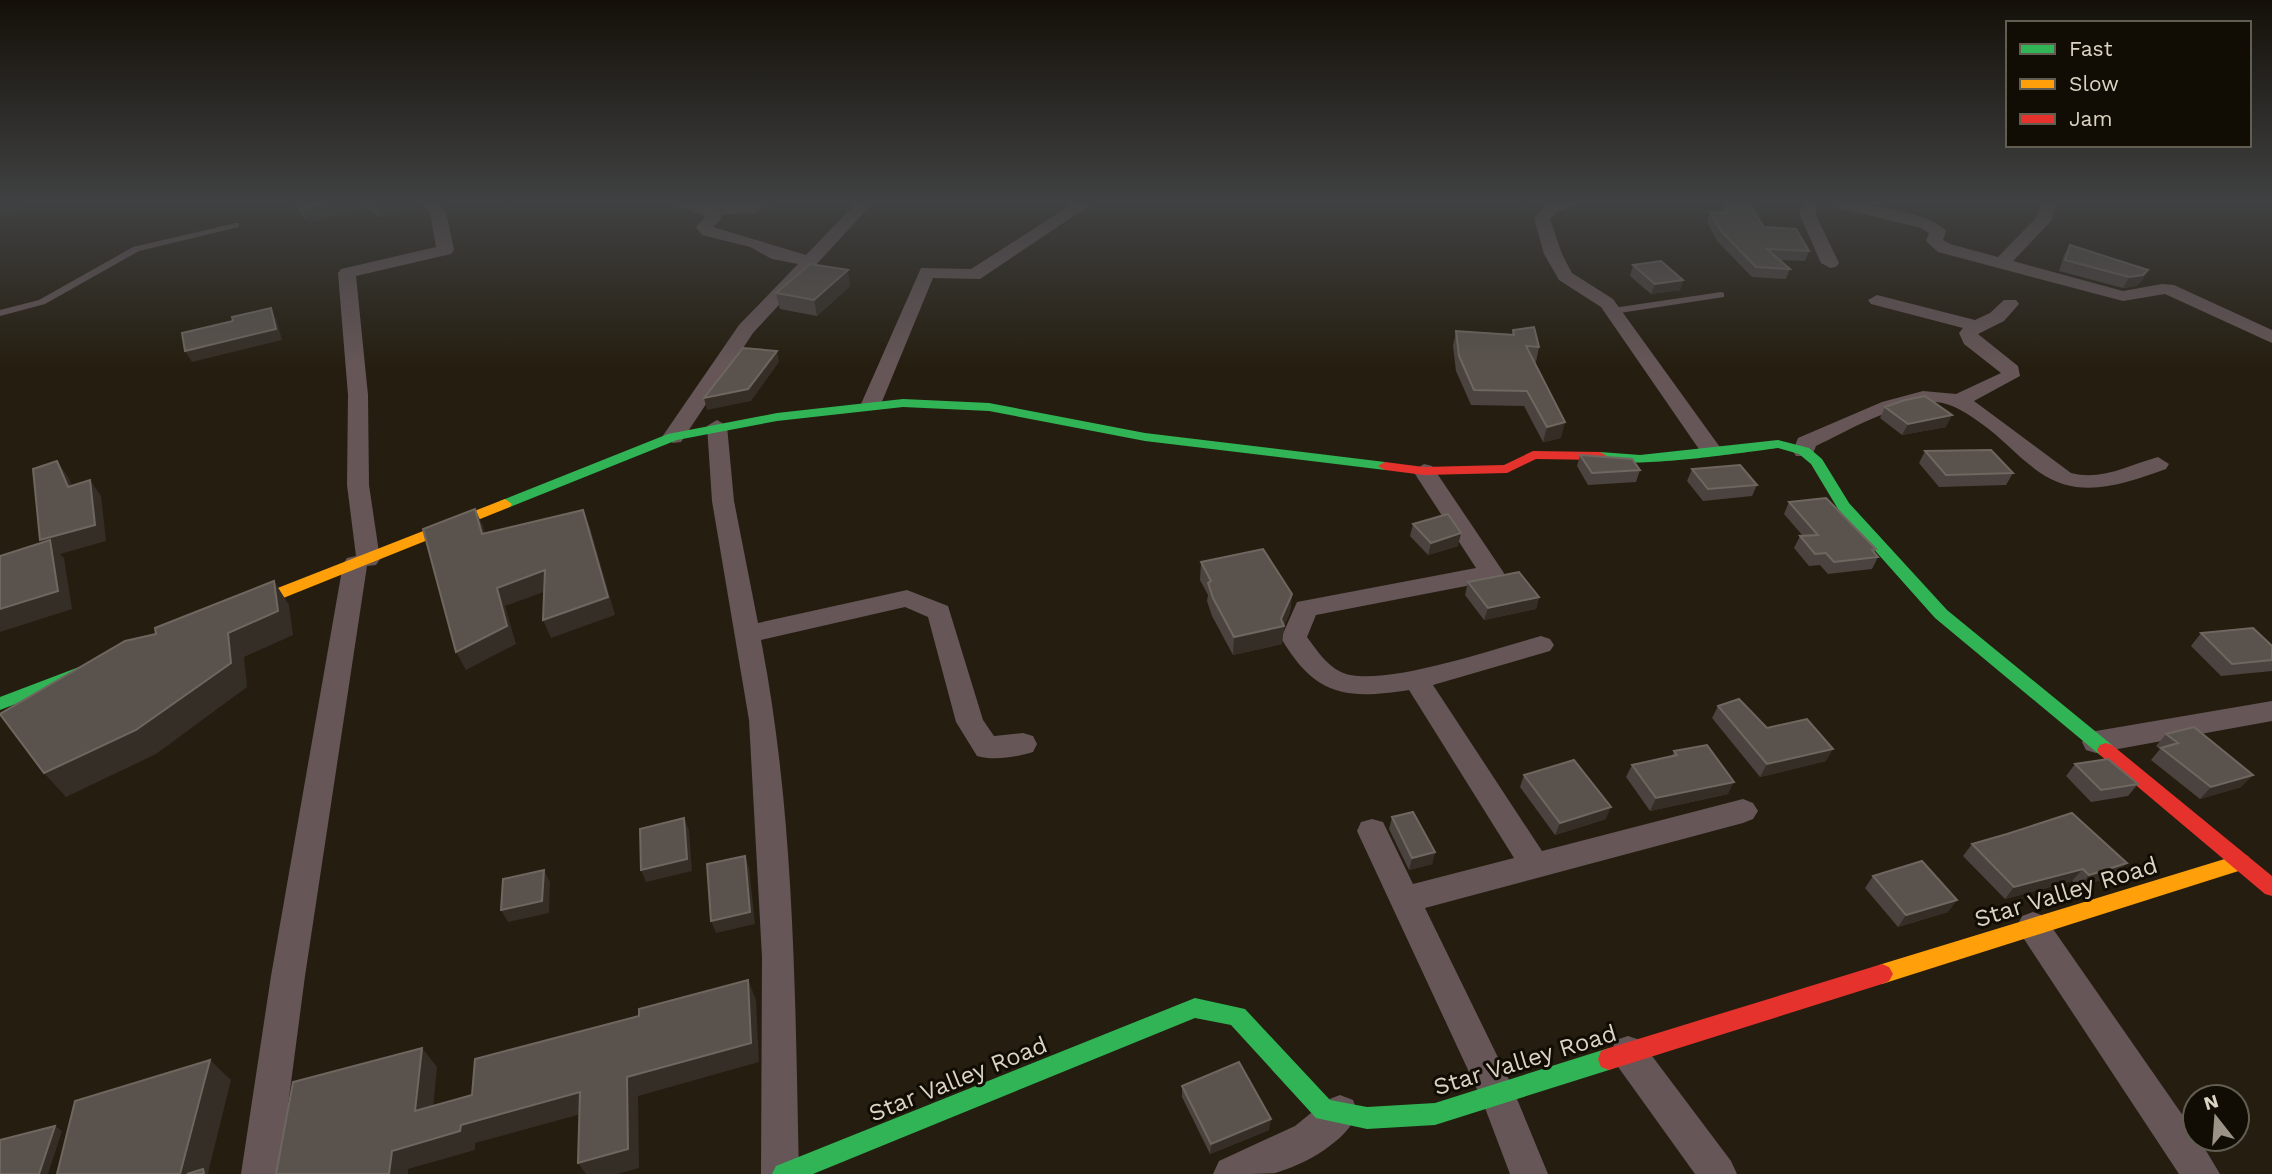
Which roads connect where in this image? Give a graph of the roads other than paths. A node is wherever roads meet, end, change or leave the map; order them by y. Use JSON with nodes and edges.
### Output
{"nodes":[{"id":1,"x":120,"y":258,"type":"edge"},
{"id":2,"x":412,"y":258,"type":"edge"},
{"id":3,"x":794,"y":258,"type":"edge"},
{"id":4,"x":811,"y":258,"type":"edge"},
{"id":5,"x":1001,"y":258,"type":"edge"},
{"id":6,"x":1556,"y":258,"type":"edge"},
{"id":7,"x":1828,"y":258,"type":"edge"},
{"id":8,"x":1988,"y":258,"type":"edge"},
{"id":9,"x":2007,"y":258,"type":"edge"},
{"id":10,"x":808,"y":261,"type":"junction"},
{"id":11,"x":2003,"y":262,"type":"junction"},
{"id":12,"x":1830,"y":263,"type":"dead end"},
{"id":13,"x":1721,"y":295,"type":"dead end"},
{"id":14,"x":1877,"y":300,"type":"dead end"},
{"id":15,"x":2010,"y":304,"type":"dead end"},
{"id":16,"x":1613,"y":311,"type":"junction"},
{"id":17,"x":0,"y":313,"type":"edge"},
{"id":18,"x":1977,"y":327,"type":"junction"},
{"id":19,"x":2272,"y":337,"type":"edge"},
{"id":20,"x":1960,"y":400,"type":"junction"},
{"id":21,"x":871,"y":404,"type":"junction"},
{"id":22,"x":717,"y":426,"type":"junction"},
{"id":23,"x":673,"y":437,"type":"junction"},
{"id":24,"x":1712,"y":450,"type":"junction"},
{"id":25,"x":1804,"y":451,"type":"junction"},
{"id":26,"x":2158,"y":464,"type":"dead end"},
{"id":27,"x":1424,"y":471,"type":"junction"},
{"id":28,"x":361,"y":562,"type":"junction"},
{"id":29,"x":216,"y":619,"type":"edge"},
{"id":30,"x":747,"y":634,"type":"junction"},
{"id":31,"x":1541,"y":645,"type":"dead end"},
{"id":32,"x":114,"y":659,"type":"edge"},
{"id":33,"x":1415,"y":678,"type":"junction"},
{"id":34,"x":0,"y":704,"type":"edge"},
{"id":35,"x":2272,"y":711,"type":"edge"},
{"id":36,"x":2096,"y":742,"type":"junction"},
{"id":37,"x":1023,"y":744,"type":"dead end"},
{"id":38,"x":1743,"y":811,"type":"dead end"},
{"id":39,"x":1372,"y":831,"type":"dead end"},
{"id":40,"x":2241,"y":862,"type":"junction"},
{"id":41,"x":1535,"y":866,"type":"junction"},
{"id":42,"x":2272,"y":888,"type":"edge"},
{"id":43,"x":1405,"y":900,"type":"junction"},
{"id":44,"x":2033,"y":926,"type":"junction"},
{"id":45,"x":1628,"y":1052,"type":"junction"},
{"id":46,"x":1497,"y":1094,"type":"junction"},
{"id":47,"x":1341,"y":1113,"type":"junction"},
{"id":48,"x":863,"y":1159,"type":"edge"},
{"id":49,"x":260,"y":1174,"type":"edge"},
{"id":50,"x":782,"y":1174,"type":"edge"},
{"id":51,"x":1232,"y":1174,"type":"edge"},
{"id":52,"x":1529,"y":1174,"type":"edge"},
{"id":53,"x":1718,"y":1174,"type":"edge"},
{"id":54,"x":2202,"y":1174,"type":"edge"}],
"edges":[{"from":1,"to":17,"type":"lane"},
{"from":2,"to":28,"type":"street"},
{"from":3,"to":10,"type":"street"},
{"from":4,"to":10,"type":"street"},
{"from":5,"to":21,"type":"street"},
{"from":6,"to":16,"type":"street"},
{"from":7,"to":12,"type":"street"},
{"from":8,"to":11,"type":"street"},
{"from":9,"to":11,"type":"street"},
{"from":10,"to":23,"type":"street"},
{"from":11,"to":19,"type":"street"},
{"from":13,"to":16,"type":"lane"},
{"from":14,"to":18,"type":"street"},
{"from":15,"to":18,"type":"street"},
{"from":16,"to":24,"type":"street"},
{"from":18,"to":20,"type":"street"},
{"from":20,"to":25,"type":"street"},
{"from":20,"to":26,"type":"street"},
{"from":21,"to":22,"type":"street"},
{"from":21,"to":27,"type":"street"},
{"from":22,"to":23,"type":"street"},
{"from":22,"to":30,"type":"street"},
{"from":23,"to":28,"type":"street"},
{"from":24,"to":25,"type":"street"},
{"from":24,"to":27,"type":"street"},
{"from":25,"to":36,"type":"street"},
{"from":27,"to":33,"type":"street"},
{"from":28,"to":29,"type":"street"},
{"from":28,"to":49,"type":"street"},
{"from":30,"to":37,"type":"street"},
{"from":30,"to":50,"type":"street"},
{"from":31,"to":33,"type":"street"},
{"from":32,"to":34,"type":"street"},
{"from":33,"to":41,"type":"street"},
{"from":35,"to":36,"type":"street"},
{"from":36,"to":40,"type":"street"},
{"from":38,"to":41,"type":"street"},
{"from":39,"to":43,"type":"street"},
{"from":40,"to":42,"type":"street"},
{"from":40,"to":44,"type":"street","name":"Star Valley Road"},
{"from":41,"to":43,"type":"street"},
{"from":43,"to":46,"type":"street"},
{"from":44,"to":45,"type":"street","name":"Star Valley Road"},
{"from":44,"to":54,"type":"street"},
{"from":45,"to":46,"type":"street","name":"Star Valley Road"},
{"from":45,"to":53,"type":"street"},
{"from":46,"to":47,"type":"street","name":"Star Valley Road"},
{"from":46,"to":52,"type":"street"},
{"from":47,"to":48,"type":"street","name":"Star Valley Road"},
{"from":47,"to":51,"type":"street"},
{"from":48,"to":50,"type":"street","name":"Star Valley Road"}]}
